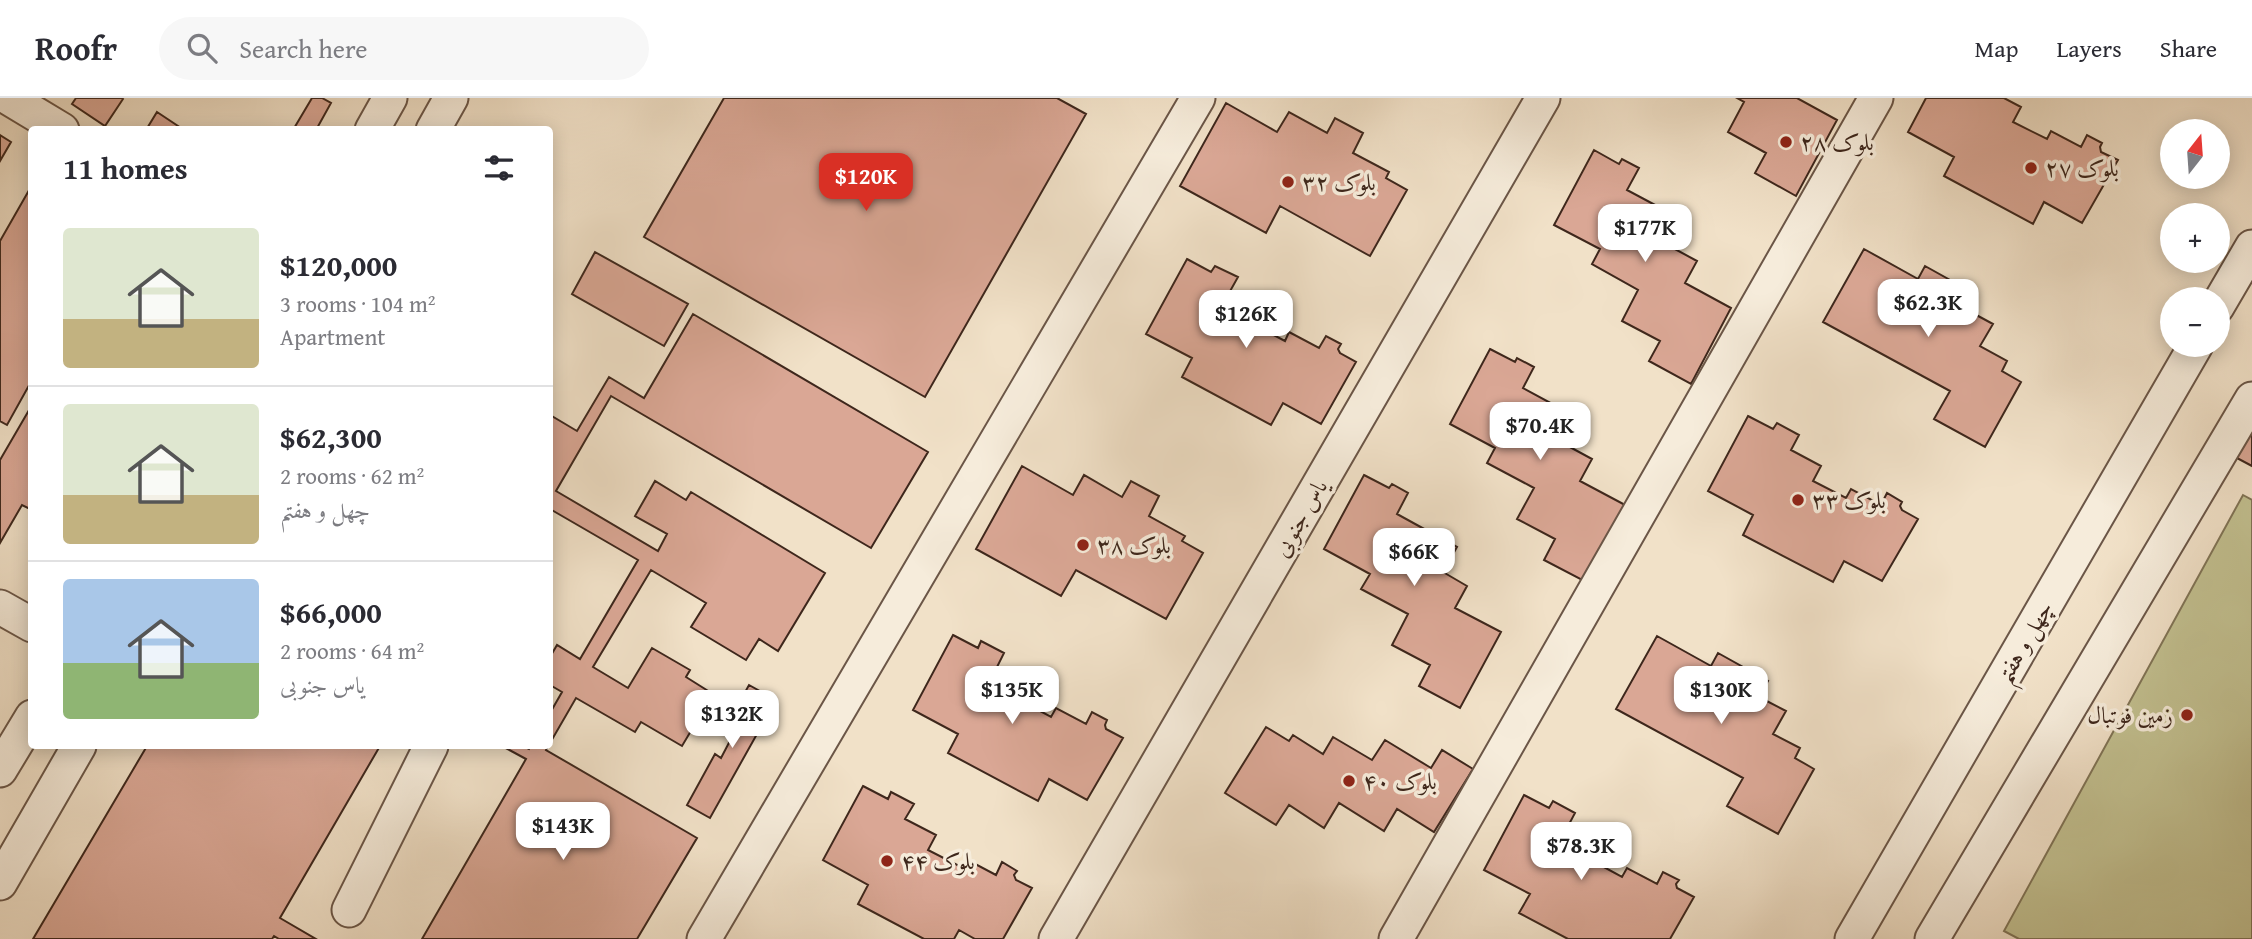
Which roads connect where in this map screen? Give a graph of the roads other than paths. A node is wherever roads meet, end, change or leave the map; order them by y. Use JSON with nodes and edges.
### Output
{"nodes":[{"id":1,"x":9,"y":98,"type":"edge"},
{"id":2,"x":390,"y":98,"type":"edge"},
{"id":3,"x":452,"y":98,"type":"edge"},
{"id":4,"x":1198,"y":98,"type":"edge"},
{"id":5,"x":1543,"y":98,"type":"edge"},
{"id":6,"x":1876,"y":98,"type":"edge"},
{"id":7,"x":55,"y":126,"type":"edge"},
{"id":8,"x":374,"y":126,"type":"edge"},
{"id":9,"x":435,"y":126,"type":"edge"},
{"id":10,"x":2252,"y":247,"type":"edge"},
{"id":11,"x":2229,"y":287,"type":"edge"},
{"id":12,"x":2189,"y":357,"type":"edge"},
{"id":13,"x":2252,"y":400,"type":"edge"},
{"id":14,"x":0,"y":607,"type":"edge"},
{"id":15,"x":28,"y":623,"type":"edge"},
{"id":16,"x":28,"y":724,"type":"edge"},
{"id":17,"x":77,"y":749,"type":"edge"},
{"id":18,"x":430,"y":749,"type":"edge"},
{"id":19,"x":0,"y":770,"type":"edge"},
{"id":20,"x":0,"y":883,"type":"edge"},
{"id":21,"x":349,"y":910,"type":"dead end"},
{"id":22,"x":704,"y":939,"type":"edge"},
{"id":23,"x":1056,"y":939,"type":"edge"},
{"id":24,"x":1395,"y":939,"type":"edge"},
{"id":25,"x":1852,"y":939,"type":"edge"},
{"id":26,"x":1932,"y":939,"type":"edge"}],
"edges":[{"from":1,"to":7,"type":"street"},
{"from":2,"to":8,"type":"street"},
{"from":3,"to":9,"type":"street"},
{"from":4,"to":22,"type":"street"},
{"from":5,"to":23,"type":"street","name":"یاس جنوبی"},
{"from":6,"to":24,"type":"street"},
{"from":10,"to":11,"type":"street"},
{"from":12,"to":25,"type":"street","name":"چهل و هفتم"},
{"from":13,"to":26,"type":"street"},
{"from":14,"to":15,"type":"street"},
{"from":16,"to":19,"type":"street"},
{"from":17,"to":20,"type":"street"},
{"from":18,"to":21,"type":"street"}]}
